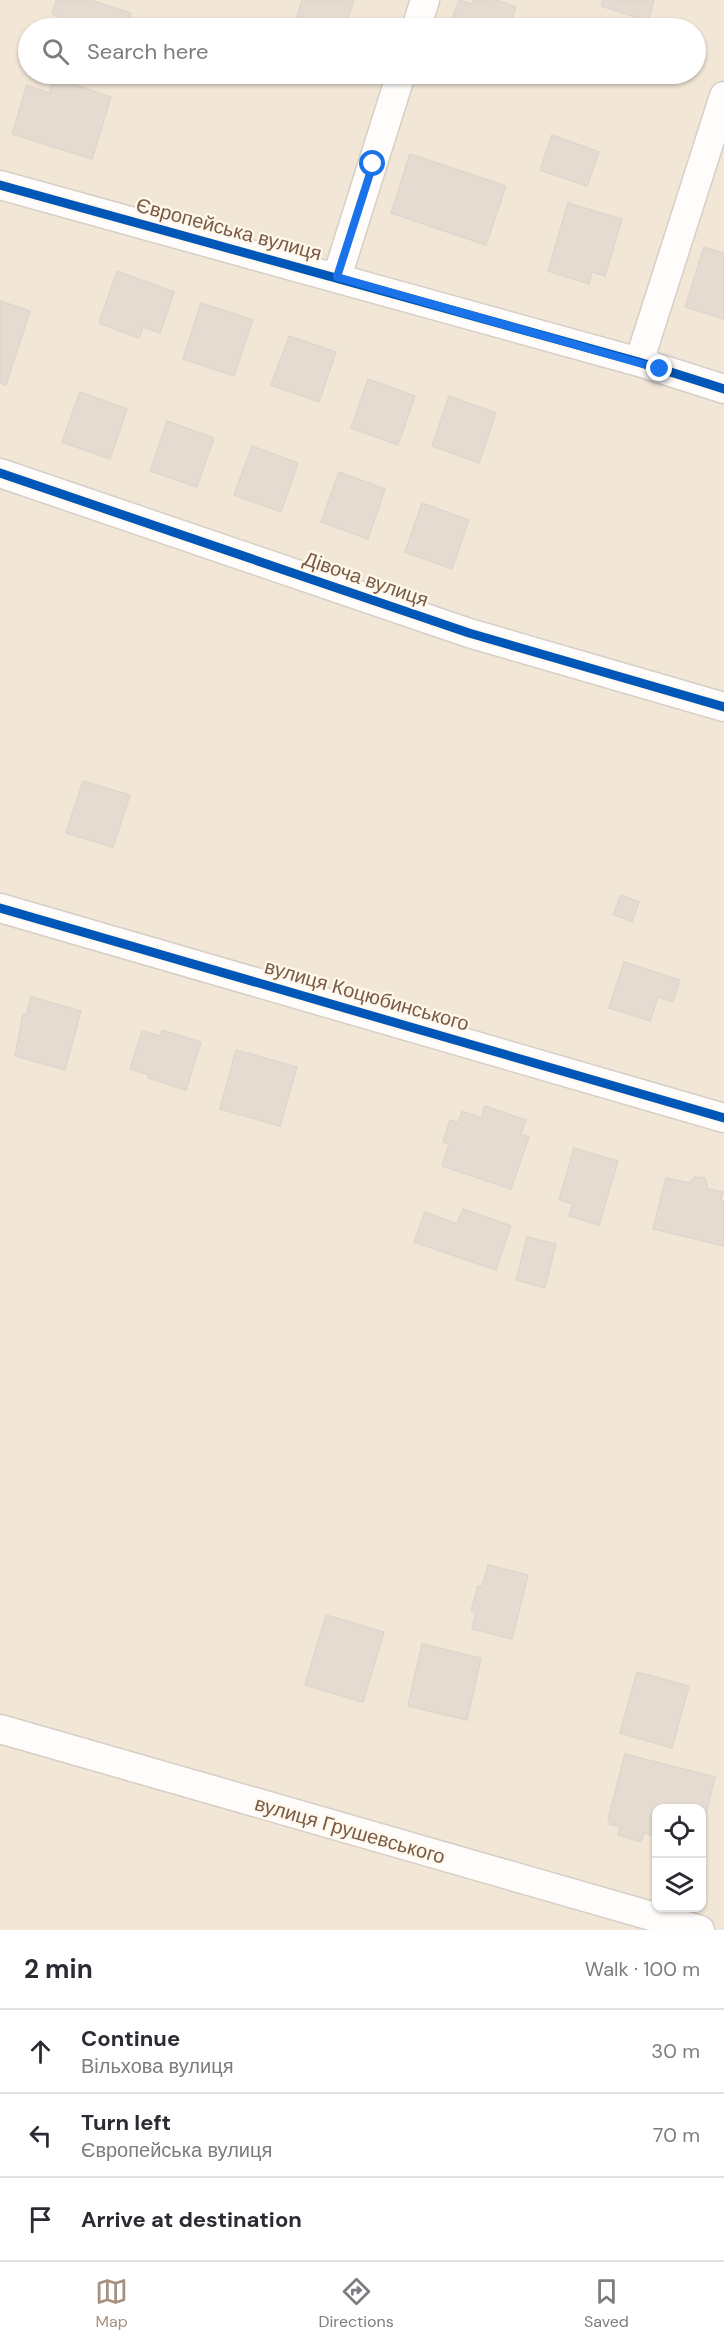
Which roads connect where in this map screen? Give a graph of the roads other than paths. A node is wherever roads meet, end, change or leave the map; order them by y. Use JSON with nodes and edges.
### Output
{"nodes":[{"id":1,"x":425,"y":0,"type":"edge"},
{"id":2,"x":419,"y":18,"type":"edge"},
{"id":3,"x":398,"y":84,"type":"edge"},
{"id":4,"x":724,"y":96,"type":"edge"},
{"id":5,"x":0,"y":185,"type":"edge"},
{"id":6,"x":337,"y":277,"type":"junction"},
{"id":7,"x":639,"y":362,"type":"junction"},
{"id":8,"x":724,"y":389,"type":"edge"},
{"id":9,"x":0,"y":473,"type":"edge"},
{"id":10,"x":724,"y":707,"type":"edge"},
{"id":11,"x":0,"y":908,"type":"edge"},
{"id":12,"x":724,"y":1118,"type":"edge"},
{"id":13,"x":0,"y":1729,"type":"edge"},
{"id":14,"x":700,"y":1930,"type":"edge"}],
"edges":[{"from":1,"to":2,"type":"street"},
{"from":3,"to":6,"type":"street"},
{"from":4,"to":7,"type":"street"},
{"from":5,"to":6,"type":"street","name":"Європейська вулиця"},
{"from":6,"to":7,"type":"street","name":"Європейська вулиця"},
{"from":7,"to":8,"type":"street","name":"Європейська вулиця"},
{"from":9,"to":10,"type":"street","name":"Дівоча вулиця"},
{"from":11,"to":12,"type":"street","name":"вулиця Коцюбинського"},
{"from":13,"to":14,"type":"street","name":"вулиця Грушевського"}]}
